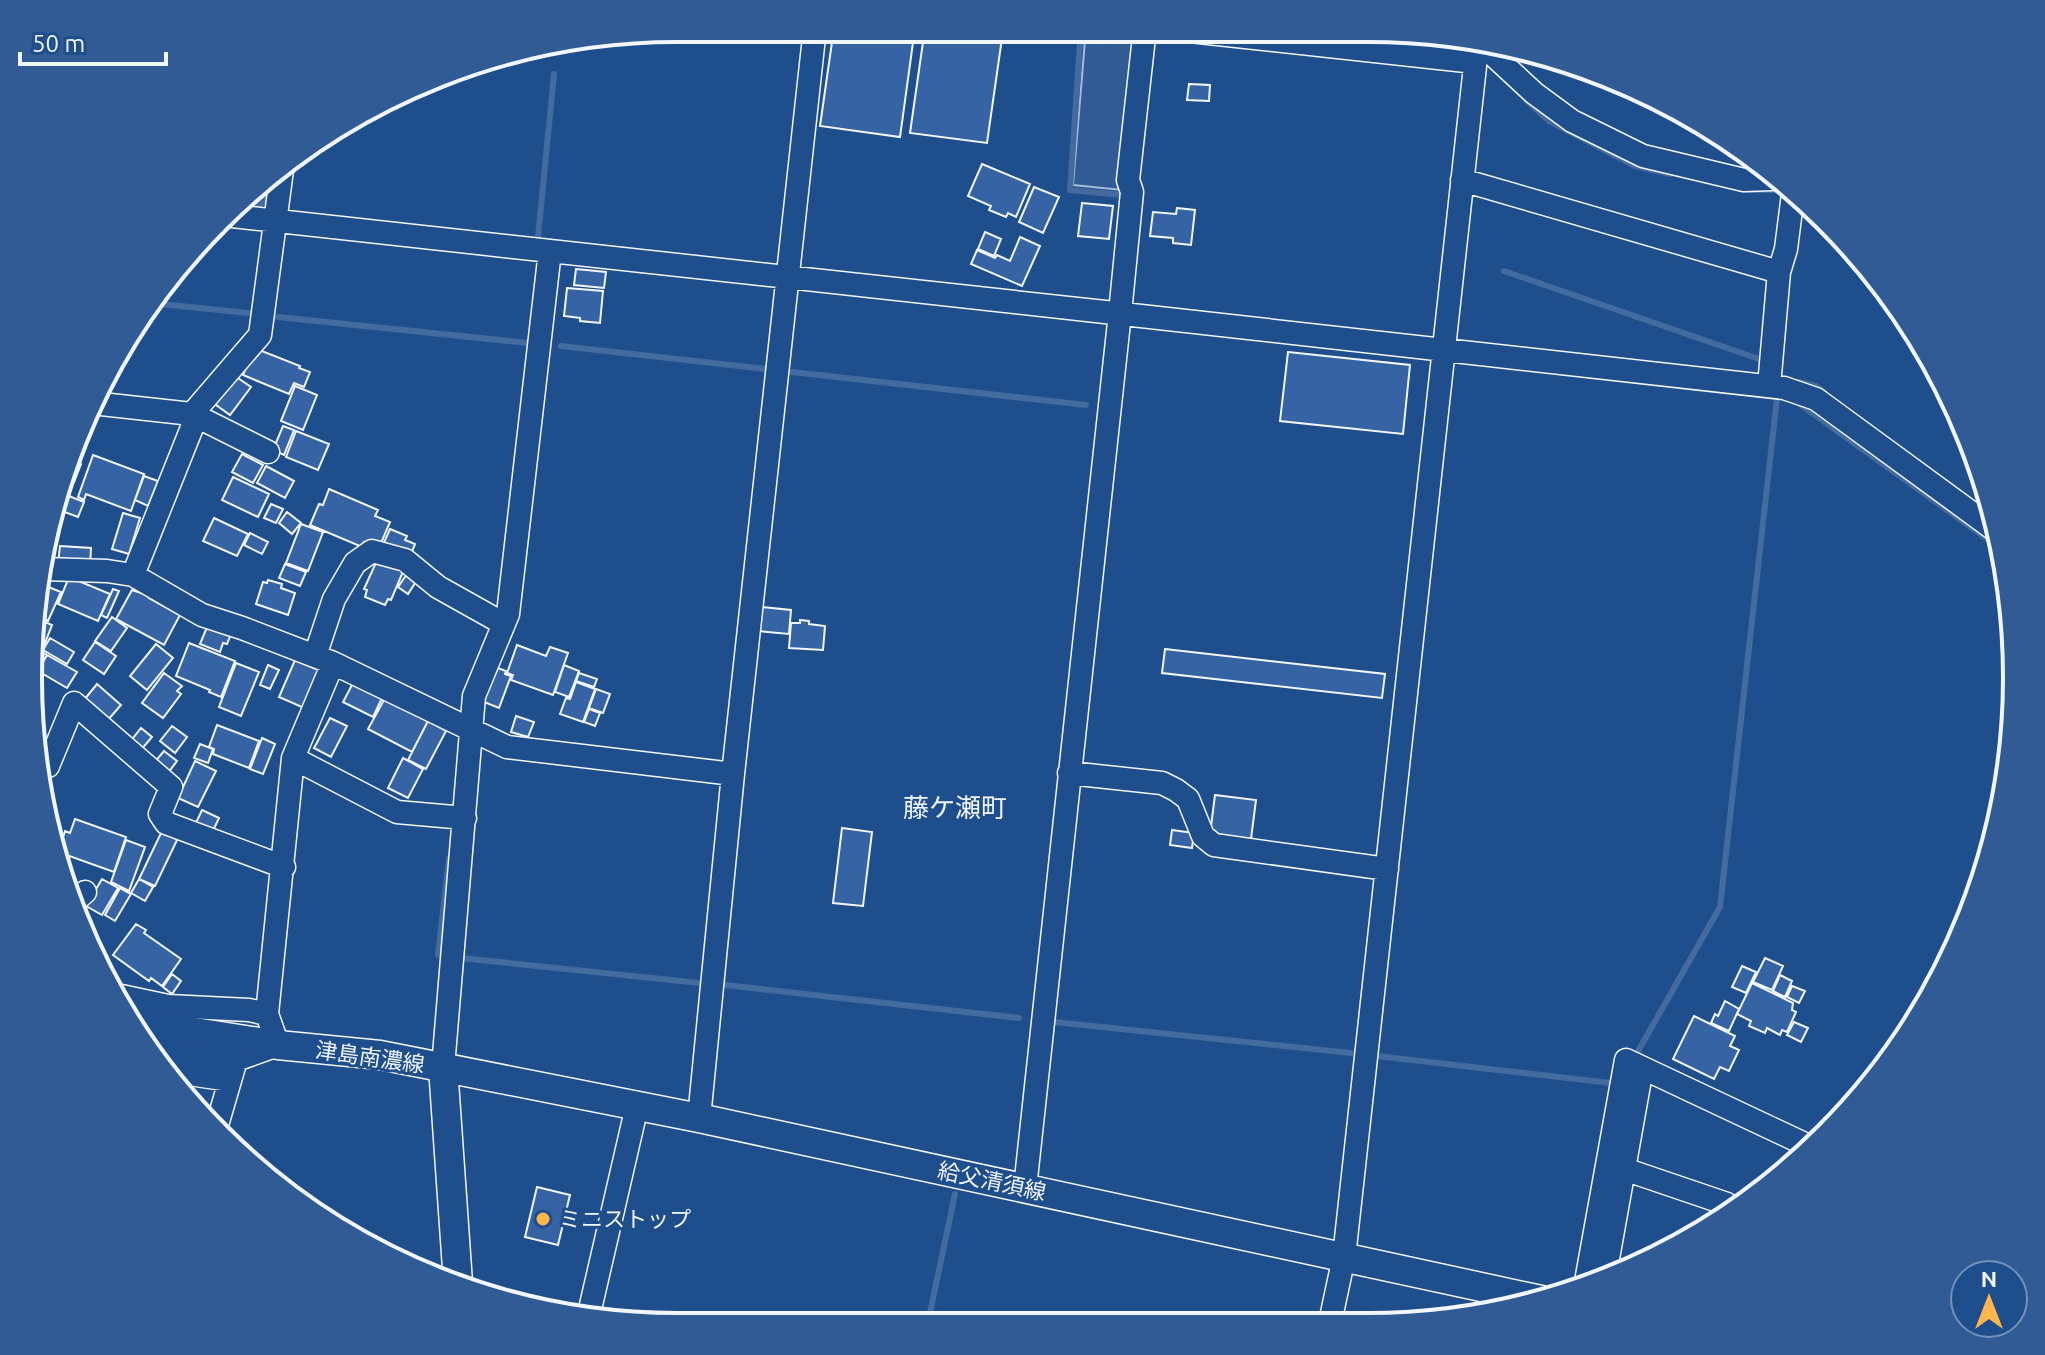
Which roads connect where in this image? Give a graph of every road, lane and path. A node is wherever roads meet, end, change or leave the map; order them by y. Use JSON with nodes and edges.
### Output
{"nodes":[{"id":1,"x":813,"y":42,"type":"edge"},
{"id":2,"x":1143,"y":42,"type":"edge"},
{"id":3,"x":1476,"y":52,"type":"edge"},
{"id":4,"x":1484,"y":53,"type":"edge"},
{"id":5,"x":1760,"y":178,"type":"edge"},
{"id":6,"x":1462,"y":180,"type":"junction"},
{"id":7,"x":281,"y":181,"type":"edge"},
{"id":8,"x":1792,"y":204,"type":"edge"},
{"id":9,"x":240,"y":217,"type":"edge"},
{"id":10,"x":276,"y":221,"type":"junction"},
{"id":11,"x":550,"y":251,"type":"junction"},
{"id":12,"x":1779,"y":272,"type":"junction"},
{"id":13,"x":788,"y":277,"type":"junction"},
{"id":14,"x":1120,"y":313,"type":"junction"},
{"id":15,"x":1443,"y":350,"type":"junction"},
{"id":16,"x":1769,"y":386,"type":"junction"},
{"id":17,"x":104,"y":404,"type":"edge"},
{"id":18,"x":192,"y":414,"type":"junction"},
{"id":19,"x":268,"y":452,"type":"dead end"},
{"id":20,"x":1983,"y":521,"type":"edge"},
{"id":21,"x":51,"y":569,"type":"edge"},
{"id":22,"x":133,"y":575,"type":"junction"},
{"id":23,"x":504,"y":624,"type":"junction"},
{"id":24,"x":324,"y":660,"type":"junction"},
{"id":25,"x":471,"y":730,"type":"junction"},
{"id":26,"x":293,"y":758,"type":"junction"},
{"id":27,"x":48,"y":766,"type":"edge"},
{"id":28,"x":1069,"y":773,"type":"junction"},
{"id":29,"x":733,"y":774,"type":"junction"},
{"id":30,"x":465,"y":818,"type":"junction"},
{"id":31,"x":284,"y":867,"type":"junction"},
{"id":32,"x":1387,"y":869,"type":"junction"},
{"id":33,"x":129,"y":998,"type":"edge"},
{"id":34,"x":267,"y":1014,"type":"junction"},
{"id":35,"x":145,"y":1024,"type":"edge"},
{"id":36,"x":278,"y":1045,"type":"junction"},
{"id":37,"x":164,"y":1051,"type":"edge"},
{"id":38,"x":443,"y":1067,"type":"junction"},
{"id":39,"x":1642,"y":1068,"type":"junction"},
{"id":40,"x":233,"y":1070,"type":"junction"},
{"id":41,"x":179,"y":1071,"type":"edge"},
{"id":42,"x":637,"y":1106,"type":"junction"},
{"id":43,"x":219,"y":1118,"type":"edge"},
{"id":44,"x":699,"y":1118,"type":"junction"},
{"id":45,"x":1801,"y":1142,"type":"edge"},
{"id":46,"x":1624,"y":1169,"type":"junction"},
{"id":47,"x":1025,"y":1188,"type":"junction"},
{"id":48,"x":1725,"y":1203,"type":"edge"},
{"id":49,"x":1344,"y":1257,"type":"junction"},
{"id":50,"x":1607,"y":1267,"type":"edge"},
{"id":51,"x":457,"y":1273,"type":"edge"},
{"id":52,"x":1587,"y":1273,"type":"edge"},
{"id":53,"x":1517,"y":1295,"type":"edge"},
{"id":54,"x":590,"y":1307,"type":"edge"},
{"id":55,"x":1332,"y":1313,"type":"edge"}],
"edges":[{"from":1,"to":13,"type":"street"},
{"from":2,"to":14,"type":"street"},
{"from":3,"to":6,"type":"street"},
{"from":4,"to":5,"type":"street"},
{"from":6,"to":12,"type":"street"},
{"from":6,"to":15,"type":"street"},
{"from":7,"to":10,"type":"street"},
{"from":8,"to":12,"type":"street"},
{"from":9,"to":10,"type":"street"},
{"from":10,"to":11,"type":"street"},
{"from":10,"to":18,"type":"street"},
{"from":11,"to":13,"type":"street"},
{"from":11,"to":23,"type":"street"},
{"from":12,"to":16,"type":"street"},
{"from":13,"to":14,"type":"street"},
{"from":13,"to":29,"type":"street"},
{"from":14,"to":15,"type":"street"},
{"from":14,"to":28,"type":"street"},
{"from":15,"to":16,"type":"street"},
{"from":15,"to":32,"type":"street"},
{"from":16,"to":20,"type":"street"},
{"from":17,"to":18,"type":"street"},
{"from":18,"to":19,"type":"street"},
{"from":18,"to":22,"type":"street"},
{"from":21,"to":22,"type":"street"},
{"from":22,"to":24,"type":"street"},
{"from":23,"to":24,"type":"street"},
{"from":23,"to":25,"type":"street"},
{"from":24,"to":25,"type":"street"},
{"from":24,"to":26,"type":"street"},
{"from":25,"to":29,"type":"street"},
{"from":25,"to":30,"type":"street"},
{"from":26,"to":30,"type":"street"},
{"from":26,"to":31,"type":"street"},
{"from":27,"to":31,"type":"street"},
{"from":28,"to":32,"type":"street"},
{"from":28,"to":47,"type":"street"},
{"from":29,"to":44,"type":"street"},
{"from":30,"to":38,"type":"street"},
{"from":31,"to":34,"type":"street"},
{"from":32,"to":49,"type":"street"},
{"from":33,"to":34,"type":"street"},
{"from":34,"to":36,"type":"street"},
{"from":35,"to":36,"type":"main road","name":"津島南濃線"},
{"from":36,"to":38,"type":"main road","name":"津島南濃線"},
{"from":36,"to":40,"type":"street"},
{"from":37,"to":40,"type":"street"},
{"from":38,"to":42,"type":"main road","name":"給父清須線"},
{"from":38,"to":51,"type":"main road","name":"津島南濃線"},
{"from":39,"to":45,"type":"street"},
{"from":39,"to":46,"type":"street"},
{"from":39,"to":52,"type":"street"},
{"from":40,"to":41,"type":"street"},
{"from":40,"to":43,"type":"street"},
{"from":42,"to":44,"type":"main road","name":"給父清須線"},
{"from":42,"to":54,"type":"street"},
{"from":44,"to":47,"type":"main road","name":"給父清須線"},
{"from":46,"to":48,"type":"street"},
{"from":46,"to":50,"type":"street"},
{"from":47,"to":49,"type":"main road","name":"給父清須線"},
{"from":49,"to":53,"type":"main road","name":"給父清須線"},
{"from":49,"to":55,"type":"street"}]}
